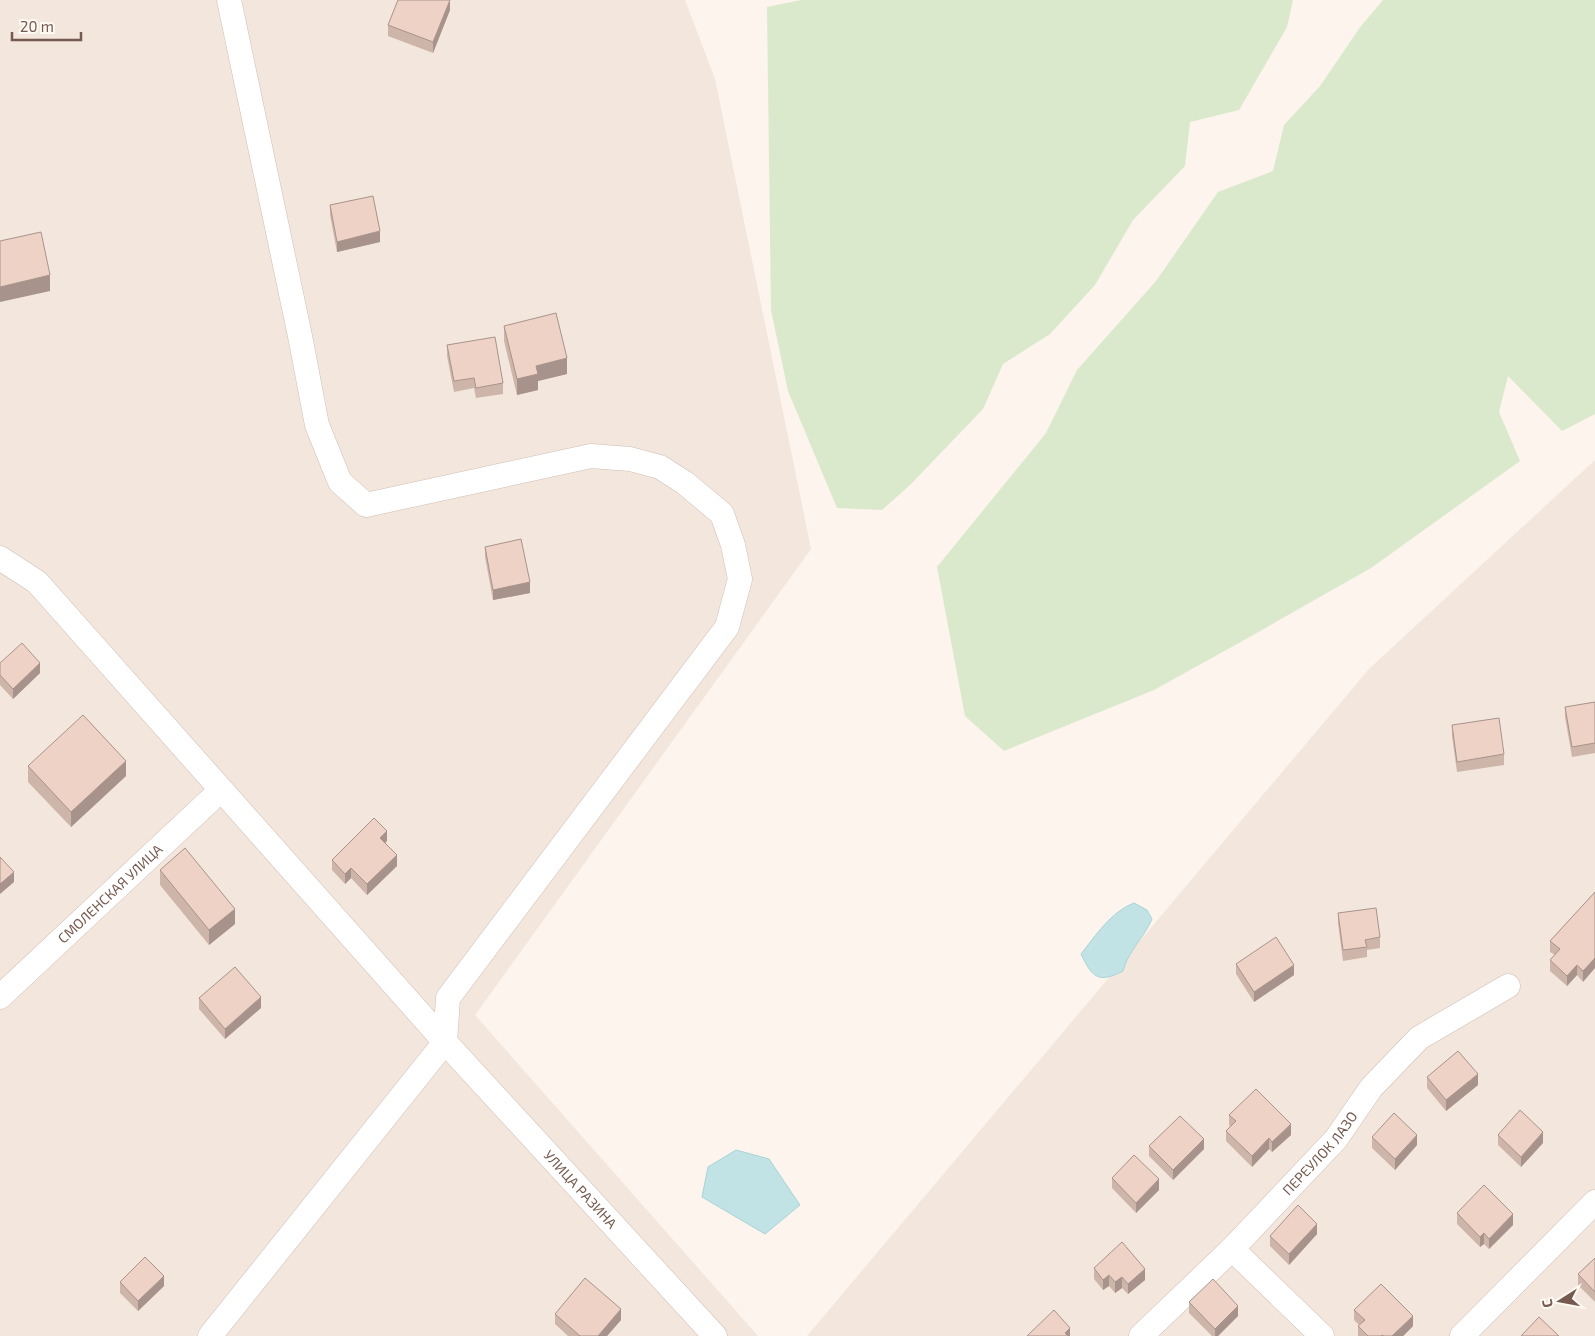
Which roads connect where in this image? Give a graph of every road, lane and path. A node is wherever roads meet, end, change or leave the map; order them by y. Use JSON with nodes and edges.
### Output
{"nodes":[{"id":1,"x":228,"y":0,"type":"edge"},
{"id":2,"x":3,"y":561,"type":"edge"},
{"id":3,"x":222,"y":790,"type":"junction"},
{"id":4,"x":1508,"y":986,"type":"dead end"},
{"id":5,"x":0,"y":997,"type":"edge"},
{"id":6,"x":444,"y":1042,"type":"junction"},
{"id":7,"x":1595,"y":1202,"type":"edge"},
{"id":8,"x":1232,"y":1249,"type":"junction"},
{"id":9,"x":210,"y":1336,"type":"edge"},
{"id":10,"x":715,"y":1336,"type":"edge"},
{"id":11,"x":1141,"y":1336,"type":"edge"},
{"id":12,"x":1322,"y":1336,"type":"edge"},
{"id":13,"x":1462,"y":1336,"type":"edge"}],
"edges":[{"from":1,"to":6,"type":"street"},
{"from":2,"to":3,"type":"street","name":"УЛИЦА РАЗИНА"},
{"from":3,"to":5,"type":"street","name":"СМОЛЕНСКАЯ УЛИЦА"},
{"from":3,"to":6,"type":"street","name":"УЛИЦА РАЗИНА"},
{"from":4,"to":8,"type":"street","name":"ПЕРЕУЛОК ЛАЗО"},
{"from":6,"to":9,"type":"street"},
{"from":6,"to":10,"type":"street","name":"УЛИЦА РАЗИНА"},
{"from":7,"to":13,"type":"street"},
{"from":8,"to":11,"type":"street","name":"ПЕРЕУЛОК ЛАЗО"},
{"from":8,"to":12,"type":"street"}]}
